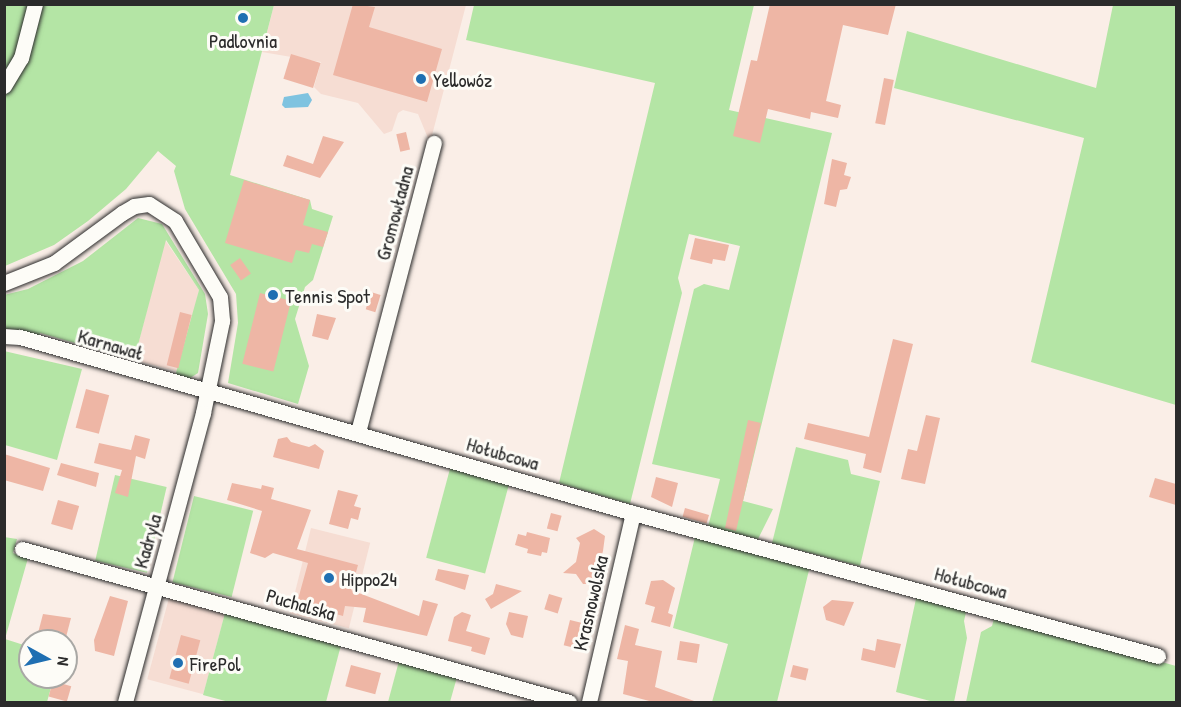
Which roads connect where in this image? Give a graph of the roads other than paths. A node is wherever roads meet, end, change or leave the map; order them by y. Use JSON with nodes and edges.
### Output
{"nodes":[{"id":1,"x":35,"y":4,"type":"edge"},
{"id":2,"x":4,"y":86,"type":"edge"},
{"id":3,"x":434,"y":143,"type":"dead end"},
{"id":4,"x":4,"y":283,"type":"edge"},
{"id":5,"x":4,"y":336,"type":"edge"},
{"id":6,"x":206,"y":390,"type":"junction"},
{"id":7,"x":358,"y":432,"type":"junction"},
{"id":8,"x":633,"y":513,"type":"junction"},
{"id":9,"x":22,"y":549,"type":"dead end"},
{"id":10,"x":156,"y":586,"type":"junction"},
{"id":11,"x":1158,"y":656,"type":"dead end"},
{"id":12,"x":125,"y":702,"type":"edge"},
{"id":13,"x":569,"y":702,"type":"edge"},
{"id":14,"x":589,"y":702,"type":"edge"}],
"edges":[{"from":1,"to":2,"type":"street"},
{"from":3,"to":7,"type":"street","name":"Gromowładna"},
{"from":4,"to":6,"type":"street"},
{"from":5,"to":6,"type":"street","name":"Karnawał"},
{"from":6,"to":7,"type":"street","name":"Hołubcowa"},
{"from":6,"to":10,"type":"street","name":"Kadryla"},
{"from":7,"to":8,"type":"street","name":"Hołubcowa"},
{"from":8,"to":11,"type":"street","name":"Hołubcowa"},
{"from":8,"to":14,"type":"street","name":"Krasnowolska"},
{"from":9,"to":10,"type":"street","name":"Puchalska"},
{"from":10,"to":12,"type":"street","name":"Kadryla"},
{"from":10,"to":13,"type":"street","name":"Puchalska"}]}
